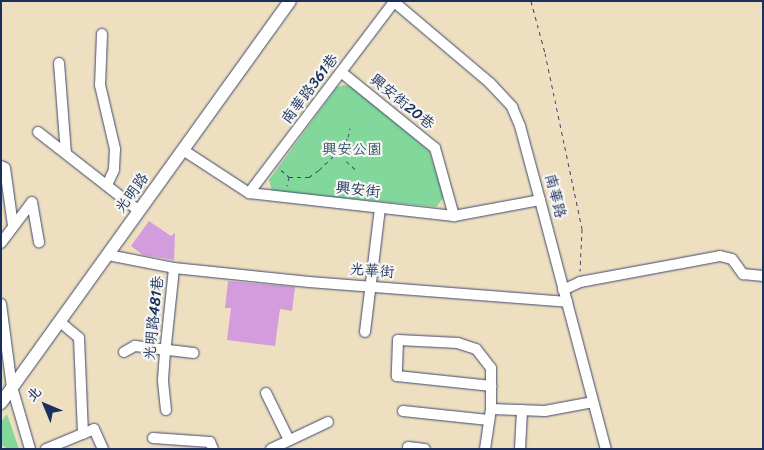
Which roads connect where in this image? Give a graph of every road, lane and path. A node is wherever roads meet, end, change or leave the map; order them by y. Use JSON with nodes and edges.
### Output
{"nodes":[{"id":1,"x":290,"y":1,"type":"edge"},
{"id":2,"x":531,"y":1,"type":"edge"},
{"id":3,"x":394,"y":2,"type":"edge"},
{"id":4,"x":102,"y":34,"type":"dead end"},
{"id":5,"x":60,"y":63,"type":"dead end"},
{"id":6,"x":342,"y":72,"type":"junction"},
{"id":7,"x":350,"y":128,"type":"dead end"},
{"id":8,"x":38,"y":132,"type":"dead end"},
{"id":9,"x":183,"y":150,"type":"junction"},
{"id":10,"x":66,"y":153,"type":"junction"},
{"id":11,"x":346,"y":161,"type":"dead end"},
{"id":12,"x":1,"y":166,"type":"edge"},
{"id":13,"x":281,"y":170,"type":"dead end"},
{"id":14,"x":356,"y":170,"type":"dead end"},
{"id":15,"x":289,"y":177,"type":"junction"},
{"id":16,"x":107,"y":185,"type":"junction"},
{"id":17,"x":287,"y":186,"type":"dead end"},
{"id":18,"x":249,"y":193,"type":"junction"},
{"id":19,"x":540,"y":200,"type":"junction"},
{"id":20,"x":380,"y":208,"type":"junction"},
{"id":21,"x":140,"y":211,"type":"junction"},
{"id":22,"x":454,"y":216,"type":"junction"},
{"id":23,"x":13,"y":226,"type":"junction"},
{"id":24,"x":39,"y":242,"type":"dead end"},
{"id":25,"x":1,"y":243,"type":"edge"},
{"id":26,"x":108,"y":254,"type":"junction"},
{"id":27,"x":174,"y":268,"type":"junction"},
{"id":28,"x":763,"y":276,"type":"edge"},
{"id":29,"x":580,"y":282,"type":"junction"},
{"id":30,"x":371,"y":286,"type":"junction"},
{"id":31,"x":564,"y":290,"type":"junction"},
{"id":32,"x":567,"y":302,"type":"junction"},
{"id":33,"x":1,"y":304,"type":"edge"},
{"id":34,"x":59,"y":322,"type":"junction"},
{"id":35,"x":365,"y":332,"type":"dead end"},
{"id":36,"x":165,"y":350,"type":"junction"},
{"id":37,"x":124,"y":352,"type":"dead end"},
{"id":38,"x":194,"y":353,"type":"dead end"},
{"id":39,"x":491,"y":386,"type":"junction"},
{"id":40,"x":12,"y":387,"type":"junction"},
{"id":41,"x":266,"y":393,"type":"dead end"},
{"id":42,"x":593,"y":402,"type":"junction"},
{"id":43,"x":1,"y":403,"type":"edge"},
{"id":44,"x":491,"y":409,"type":"junction"},
{"id":45,"x":166,"y":410,"type":"dead end"},
{"id":46,"x":522,"y":410,"type":"junction"},
{"id":47,"x":403,"y":412,"type":"dead end"},
{"id":48,"x":489,"y":420,"type":"junction"},
{"id":49,"x":328,"y":422,"type":"dead end"},
{"id":50,"x":82,"y":434,"type":"junction"},
{"id":51,"x":153,"y":438,"type":"dead end"},
{"id":52,"x":289,"y":440,"type":"junction"},
{"id":53,"x":408,"y":447,"type":"dead end"},
{"id":54,"x":30,"y":449,"type":"edge"},
{"id":55,"x":46,"y":449,"type":"edge"},
{"id":56,"x":104,"y":449,"type":"edge"},
{"id":57,"x":212,"y":449,"type":"edge"},
{"id":58,"x":271,"y":449,"type":"edge"},
{"id":59,"x":425,"y":449,"type":"edge"},
{"id":60,"x":485,"y":449,"type":"edge"},
{"id":61,"x":520,"y":449,"type":"edge"},
{"id":62,"x":606,"y":449,"type":"edge"}],
"edges":[{"from":1,"to":9,"type":"main road","name":"光明路"},
{"from":2,"to":29,"type":"path","name":"南華路"},
{"from":3,"to":6,"type":"street","name":"南華路361巷"},
{"from":3,"to":19,"type":"street","name":"南華路"},
{"from":4,"to":16,"type":"street"},
{"from":5,"to":10,"type":"street"},
{"from":6,"to":18,"type":"street","name":"南華路361巷"},
{"from":6,"to":22,"type":"street","name":"興安街20巷"},
{"from":7,"to":15,"type":"path"},
{"from":8,"to":10,"type":"street"},
{"from":9,"to":18,"type":"street","name":"興安街"},
{"from":9,"to":21,"type":"main road","name":"光明路"},
{"from":10,"to":16,"type":"street"},
{"from":11,"to":14,"type":"path"},
{"from":12,"to":23,"type":"street"},
{"from":13,"to":15,"type":"path"},
{"from":15,"to":17,"type":"path"},
{"from":16,"to":21,"type":"street"},
{"from":18,"to":20,"type":"street","name":"興安街"},
{"from":19,"to":22,"type":"street","name":"興安街"},
{"from":19,"to":31,"type":"street","name":"南華路"},
{"from":20,"to":22,"type":"street","name":"興安街"},
{"from":20,"to":30,"type":"street"},
{"from":21,"to":26,"type":"main road","name":"光明路"},
{"from":23,"to":24,"type":"street"},
{"from":23,"to":25,"type":"street"},
{"from":26,"to":27,"type":"street","name":"光明路481巷"},
{"from":26,"to":34,"type":"main road","name":"光明路"},
{"from":27,"to":30,"type":"street","name":"光華街"},
{"from":27,"to":36,"type":"street","name":"光明路481巷"},
{"from":28,"to":29,"type":"street"},
{"from":29,"to":31,"type":"street"},
{"from":30,"to":32,"type":"street","name":"光華街"},
{"from":30,"to":35,"type":"street"},
{"from":31,"to":32,"type":"street","name":"南華路"},
{"from":32,"to":42,"type":"street","name":"南華路"},
{"from":33,"to":40,"type":"street"},
{"from":34,"to":40,"type":"main road","name":"光明路"},
{"from":34,"to":50,"type":"street"},
{"from":36,"to":37,"type":"street"},
{"from":36,"to":38,"type":"street"},
{"from":36,"to":45,"type":"street","name":"光明路481巷"},
{"from":39,"to":39,"type":"street"},
{"from":39,"to":44,"type":"street"},
{"from":40,"to":43,"type":"main road","name":"光明路"},
{"from":40,"to":54,"type":"street"},
{"from":41,"to":52,"type":"street"},
{"from":42,"to":46,"type":"street"},
{"from":42,"to":62,"type":"street","name":"南華路"},
{"from":44,"to":46,"type":"street"},
{"from":44,"to":48,"type":"street"},
{"from":46,"to":61,"type":"street"},
{"from":47,"to":48,"type":"street"},
{"from":48,"to":60,"type":"street"},
{"from":49,"to":52,"type":"street"},
{"from":50,"to":55,"type":"street"},
{"from":50,"to":56,"type":"street"},
{"from":51,"to":57,"type":"street"},
{"from":52,"to":58,"type":"street"},
{"from":53,"to":59,"type":"street"}]}
